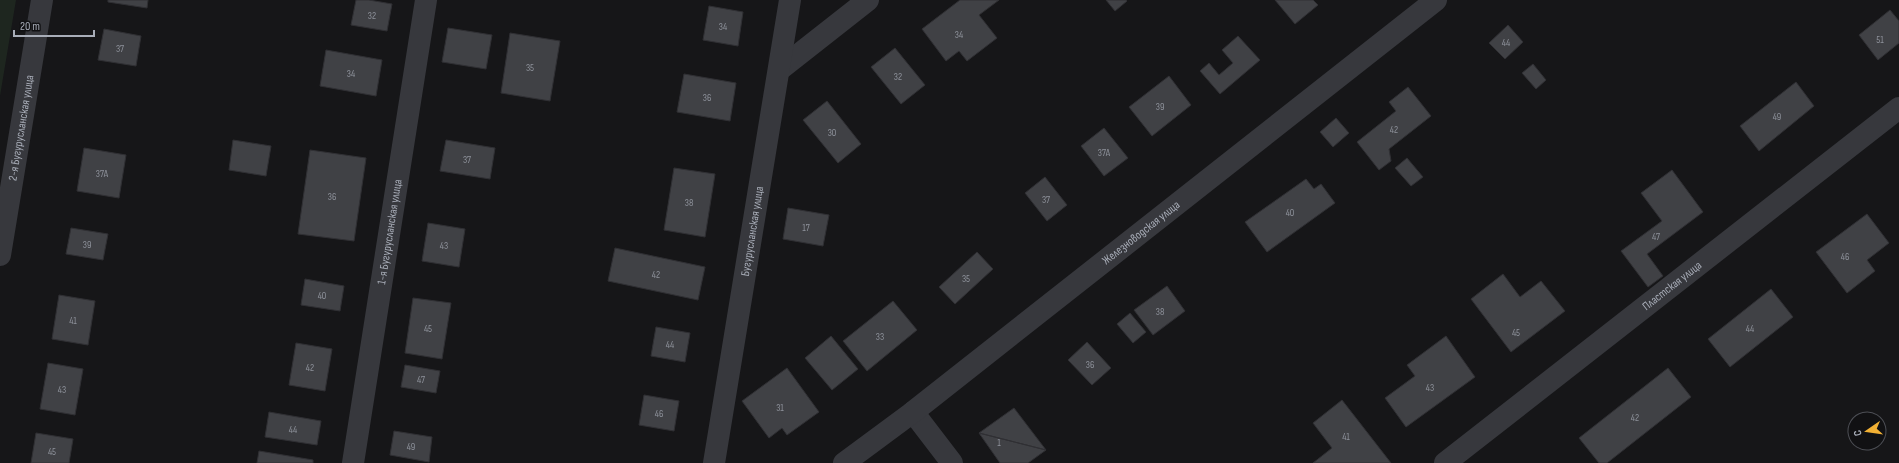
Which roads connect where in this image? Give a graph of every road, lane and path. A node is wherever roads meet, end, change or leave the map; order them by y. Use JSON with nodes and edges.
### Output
{"nodes":[{"id":1,"x":42,"y":0,"type":"edge"},
{"id":2,"x":426,"y":0,"type":"edge"},
{"id":3,"x":790,"y":0,"type":"edge"},
{"id":4,"x":868,"y":0,"type":"edge"},
{"id":5,"x":1436,"y":0,"type":"edge"},
{"id":6,"x":779,"y":70,"type":"junction"},
{"id":7,"x":1899,"y":108,"type":"edge"},
{"id":8,"x":7,"y":166,"type":"edge"},
{"id":9,"x":0,"y":255,"type":"edge"},
{"id":10,"x":913,"y":412,"type":"junction"},
{"id":11,"x":353,"y":463,"type":"edge"},
{"id":12,"x":714,"y":463,"type":"edge"},
{"id":13,"x":844,"y":463,"type":"edge"},
{"id":14,"x":952,"y":463,"type":"edge"},
{"id":15,"x":1445,"y":463,"type":"edge"}],
"edges":[{"from":1,"to":8,"type":"street","name":"2-я Бугурусланская улица"},
{"from":2,"to":11,"type":"street","name":"1-я Бугурусланская улица"},
{"from":3,"to":6,"type":"street","name":"Бугурусланская улица"},
{"from":4,"to":6,"type":"street"},
{"from":5,"to":10,"type":"street","name":"Железноводская улица"},
{"from":6,"to":12,"type":"street","name":"Бугурусланская улица"},
{"from":7,"to":15,"type":"street","name":"Пластская улица"},
{"from":8,"to":9,"type":"street","name":"2-я Бугурусланская улица"},
{"from":10,"to":13,"type":"street","name":"Железноводская улица"},
{"from":10,"to":14,"type":"street"}]}
